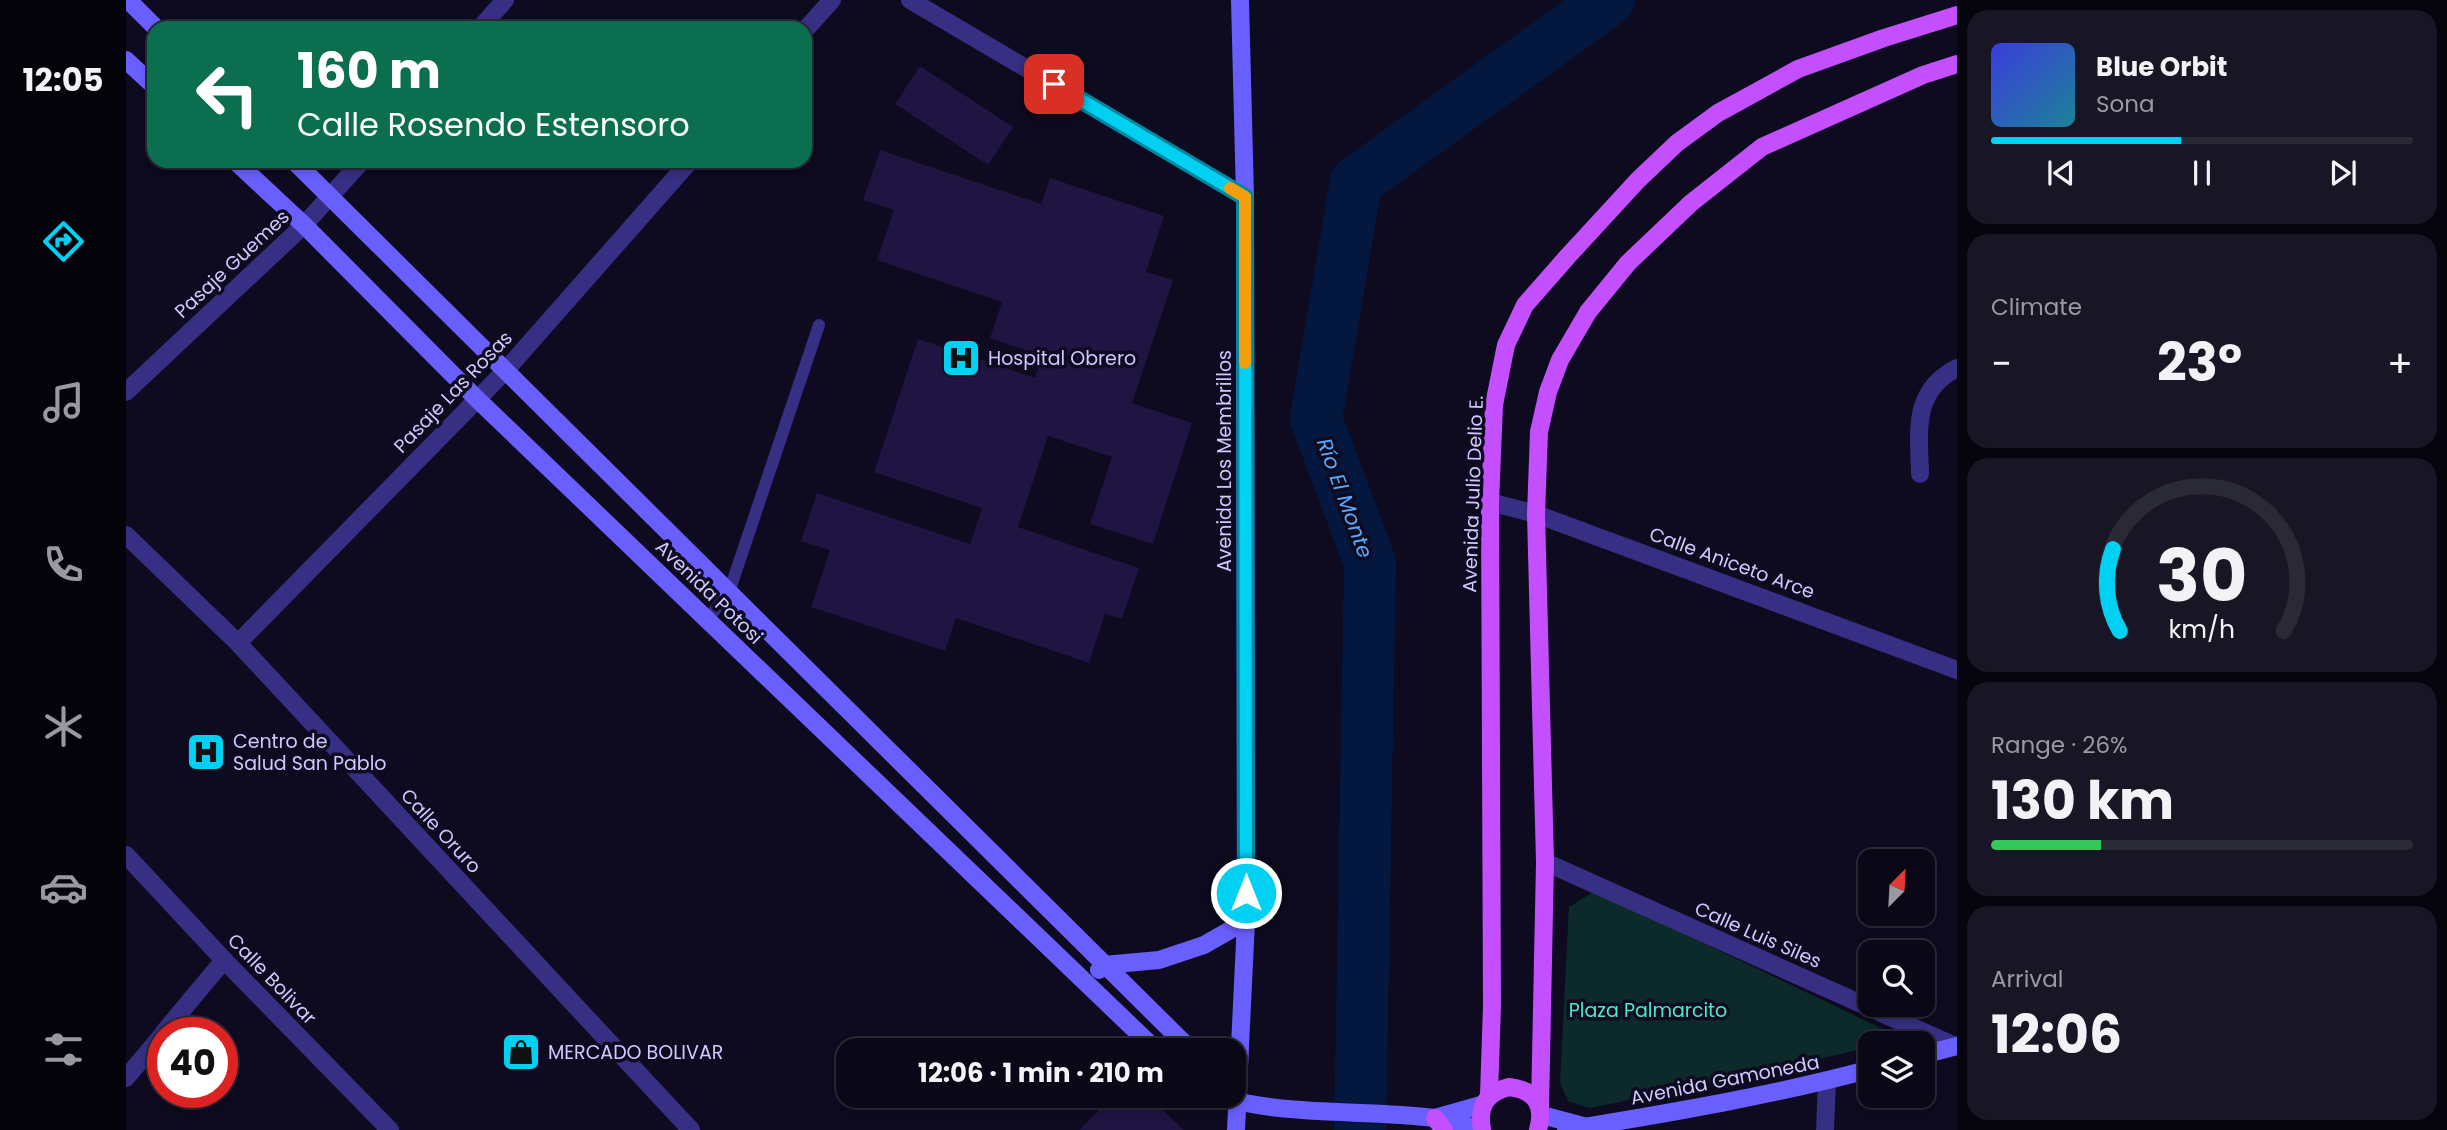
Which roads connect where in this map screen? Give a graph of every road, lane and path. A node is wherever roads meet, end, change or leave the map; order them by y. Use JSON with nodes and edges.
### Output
{"nodes":[{"id":1,"x":128,"y":0,"type":"edge"},
{"id":2,"x":505,"y":0,"type":"edge"},
{"id":3,"x":832,"y":0,"type":"edge"},
{"id":4,"x":910,"y":0,"type":"edge"},
{"id":5,"x":1240,"y":0,"type":"edge"},
{"id":6,"x":1957,"y":15,"type":"edge"},
{"id":7,"x":149,"y":21,"type":"edge"},
{"id":8,"x":486,"y":21,"type":"edge"},
{"id":9,"x":812,"y":22,"type":"edge"},
{"id":10,"x":126,"y":60,"type":"edge"},
{"id":11,"x":1957,"y":64,"type":"edge"},
{"id":12,"x":147,"y":80,"type":"edge"},
{"id":13,"x":243,"y":168,"type":"edge"},
{"id":14,"x":301,"y":168,"type":"edge"},
{"id":15,"x":356,"y":168,"type":"edge"},
{"id":16,"x":684,"y":168,"type":"edge"},
{"id":17,"x":331,"y":197,"type":"junction"},
{"id":18,"x":1245,"y":197,"type":"junction"},
{"id":19,"x":304,"y":225,"type":"junction"},
{"id":20,"x":819,"y":325,"type":"dead end"},
{"id":21,"x":1957,"y":368,"type":"edge"},
{"id":22,"x":505,"y":371,"type":"junction"},
{"id":23,"x":126,"y":392,"type":"edge"},
{"id":24,"x":477,"y":399,"type":"junction"},
{"id":25,"x":1920,"y":474,"type":"dead end"},
{"id":26,"x":1490,"y":502,"type":"junction"},
{"id":27,"x":1536,"y":514,"type":"junction"},
{"id":28,"x":126,"y":535,"type":"edge"},
{"id":29,"x":729,"y":593,"type":"junction"},
{"id":30,"x":708,"y":620,"type":"junction"},
{"id":31,"x":238,"y":643,"type":"junction"},
{"id":32,"x":1957,"y":670,"type":"edge"},
{"id":33,"x":126,"y":855,"type":"edge"},
{"id":34,"x":1545,"y":862,"type":"junction"},
{"id":35,"x":1246,"y":921,"type":"junction"},
{"id":36,"x":224,"y":960,"type":"junction"},
{"id":37,"x":1104,"y":965,"type":"junction"},
{"id":38,"x":1086,"y":983,"type":"junction"},
{"id":39,"x":176,"y":1017,"type":"edge"},
{"id":40,"x":1143,"y":1038,"type":"edge"},
{"id":41,"x":1179,"y":1038,"type":"edge"},
{"id":42,"x":1238,"y":1038,"type":"edge"},
{"id":43,"x":1956,"y":1046,"type":"edge"},
{"id":44,"x":147,"y":1052,"type":"edge"},
{"id":45,"x":1935,"y":1052,"type":"edge"},
{"id":46,"x":1858,"y":1073,"type":"edge"},
{"id":47,"x":126,"y":1078,"type":"edge"},
{"id":48,"x":1827,"y":1081,"type":"junction"},
{"id":49,"x":1485,"y":1100,"type":"junction"},
{"id":50,"x":1246,"y":1101,"type":"edge"},
{"id":51,"x":1235,"y":1108,"type":"edge"},
{"id":52,"x":1540,"y":1117,"type":"edge"},
{"id":53,"x":1436,"y":1122,"type":"edge"},
{"id":54,"x":1586,"y":1126,"type":"junction"},
{"id":55,"x":390,"y":1130,"type":"edge"},
{"id":56,"x":691,"y":1130,"type":"edge"},
{"id":57,"x":1236,"y":1130,"type":"edge"},
{"id":58,"x":1482,"y":1130,"type":"edge"},
{"id":59,"x":1566,"y":1130,"type":"edge"},
{"id":60,"x":1825,"y":1130,"type":"edge"}],
"edges":[{"from":1,"to":7,"type":"street"},
{"from":2,"to":8,"type":"street"},
{"from":3,"to":9,"type":"street"},
{"from":4,"to":18,"type":"street"},
{"from":5,"to":18,"type":"street","name":"Avenida Los Membrillos"},
{"from":6,"to":26,"type":"main road","name":"Avenida Julio Delio E."},
{"from":10,"to":12,"type":"street"},
{"from":11,"to":27,"type":"main road"},
{"from":13,"to":19,"type":"street","name":"Avenida Potosi"},
{"from":14,"to":17,"type":"street","name":"Avenida Potosi"},
{"from":15,"to":17,"type":"street","name":"Pasaje Guemes"},
{"from":16,"to":22,"type":"street","name":"Pasaje Las Rosas"},
{"from":17,"to":19,"type":"street","name":"Pasaje Guemes"},
{"from":17,"to":22,"type":"street","name":"Avenida Potosi"},
{"from":18,"to":35,"type":"street","name":"Avenida Los Membrillos"},
{"from":19,"to":23,"type":"street","name":"Pasaje Guemes"},
{"from":19,"to":24,"type":"street","name":"Avenida Potosi"},
{"from":20,"to":29,"type":"lane"},
{"from":21,"to":25,"type":"street"},
{"from":22,"to":24,"type":"street","name":"Pasaje Las Rosas"},
{"from":22,"to":29,"type":"street","name":"Avenida Potosi"},
{"from":24,"to":30,"type":"street","name":"Avenida Potosi"},
{"from":24,"to":31,"type":"street","name":"Pasaje Las Rosas"},
{"from":26,"to":27,"type":"street","name":"Calle Aniceto Arce"},
{"from":26,"to":49,"type":"main road","name":"Avenida Julio Delio E."},
{"from":27,"to":32,"type":"street","name":"Calle Aniceto Arce"},
{"from":27,"to":34,"type":"main road"},
{"from":28,"to":31,"type":"street","name":"Calle Oruro"},
{"from":29,"to":30,"type":"lane"},
{"from":29,"to":37,"type":"street","name":"Avenida Potosi"},
{"from":30,"to":38,"type":"street","name":"Avenida Potosi"},
{"from":31,"to":56,"type":"street","name":"Calle Oruro"},
{"from":33,"to":36,"type":"street","name":"Calle Bolivar"},
{"from":34,"to":43,"type":"street","name":"Calle Luis Siles"},
{"from":34,"to":52,"type":"main road"},
{"from":35,"to":37,"type":"street"},
{"from":35,"to":42,"type":"street","name":"Avenida Los Membrillos"},
{"from":36,"to":39,"type":"street"},
{"from":36,"to":55,"type":"street","name":"Calle Bolivar"},
{"from":37,"to":38,"type":"street"},
{"from":37,"to":41,"type":"street","name":"Avenida Potosi"},
{"from":38,"to":40,"type":"street","name":"Avenida Potosi"},
{"from":43,"to":45,"type":"street"},
{"from":44,"to":47,"type":"street"},
{"from":46,"to":48,"type":"street","name":"Avenida Gamoneda"},
{"from":48,"to":54,"type":"street","name":"Avenida Gamoneda"},
{"from":48,"to":60,"type":"street"},
{"from":49,"to":52,"type":"main road"},
{"from":49,"to":53,"type":"street"},
{"from":49,"to":58,"type":"main road","name":"Avenida Julio Delio E."},
{"from":50,"to":53,"type":"street"},
{"from":51,"to":57,"type":"street","name":"Avenida Los Membrillos"},
{"from":52,"to":54,"type":"street","name":"Avenida Gamoneda"},
{"from":53,"to":58,"type":"street"},
{"from":54,"to":59,"type":"street","name":"Avenida Gamoneda"}]}
